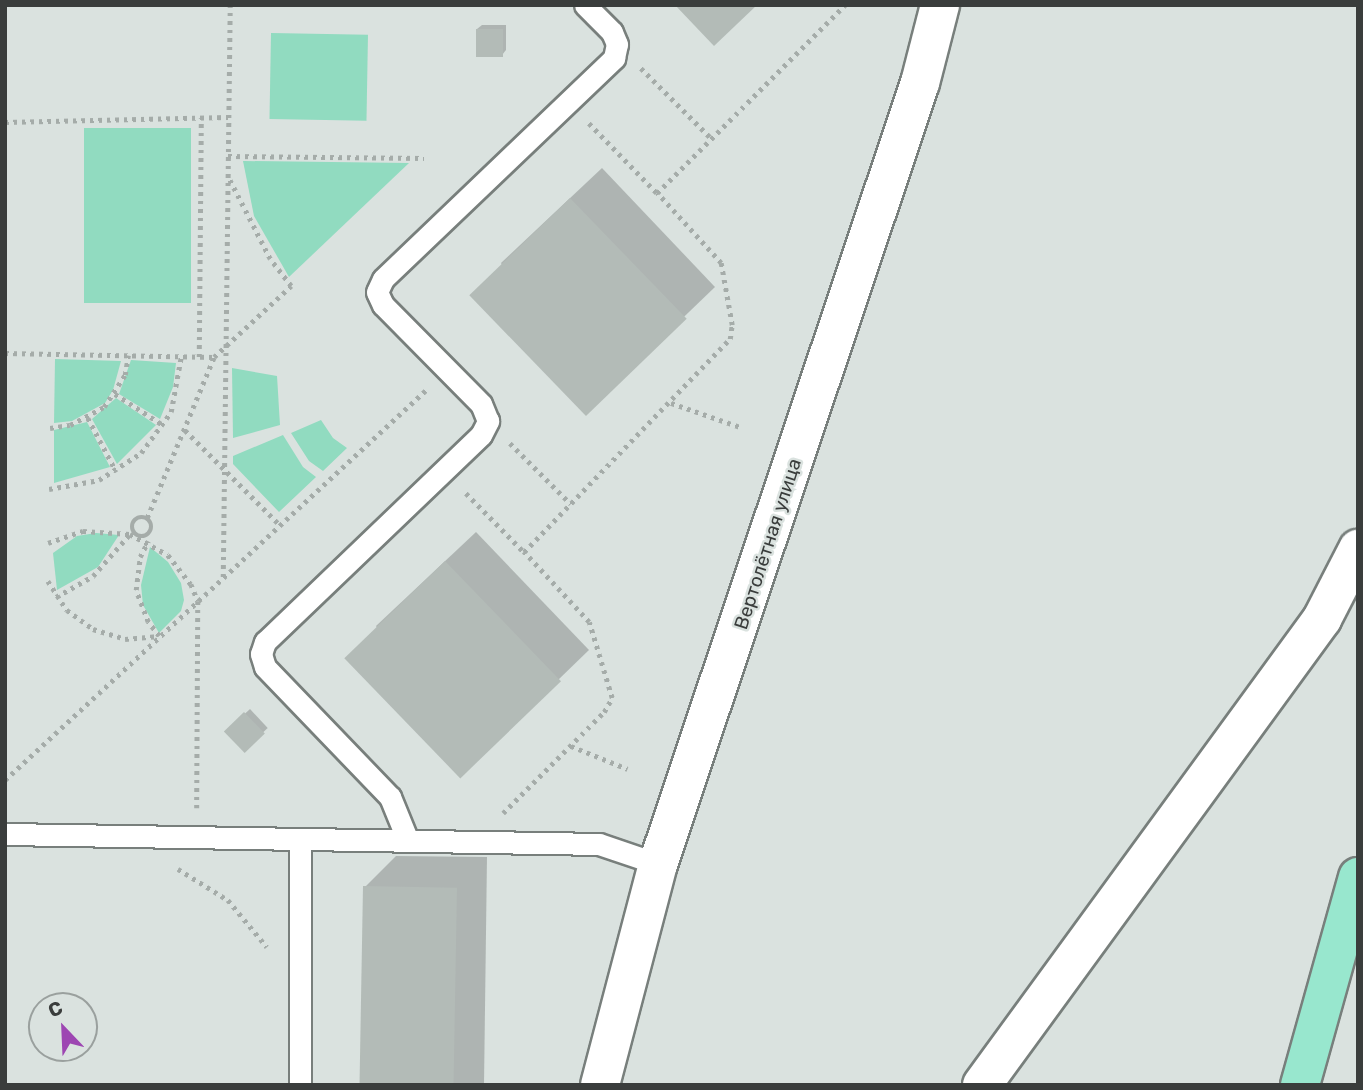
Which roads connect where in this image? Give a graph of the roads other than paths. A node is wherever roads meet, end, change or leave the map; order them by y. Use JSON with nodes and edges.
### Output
{"nodes":[{"id":1,"x":585,"y":5,"type":"edge"},
{"id":2,"x":940,"y":5,"type":"edge"},
{"id":3,"x":1358,"y":549,"type":"edge"},
{"id":4,"x":5,"y":834,"type":"edge"},
{"id":5,"x":300,"y":839,"type":"junction"},
{"id":6,"x":408,"y":841,"type":"junction"},
{"id":7,"x":658,"y":864,"type":"junction"},
{"id":8,"x":1358,"y":877,"type":"edge"},
{"id":9,"x":300,"y":1085,"type":"edge"},
{"id":10,"x":600,"y":1085,"type":"edge"},
{"id":11,"x":982,"y":1085,"type":"edge"},
{"id":12,"x":1300,"y":1085,"type":"edge"}],
"edges":[{"from":1,"to":6,"type":"lane"},
{"from":2,"to":7,"type":"street","name":"Вертолётная улица"},
{"from":3,"to":11,"type":"street"},
{"from":4,"to":5,"type":"lane"},
{"from":5,"to":6,"type":"lane"},
{"from":5,"to":9,"type":"lane"},
{"from":6,"to":7,"type":"lane"},
{"from":7,"to":10,"type":"street","name":"Вертолётная улица"},
{"from":8,"to":12,"type":"main road"}]}
